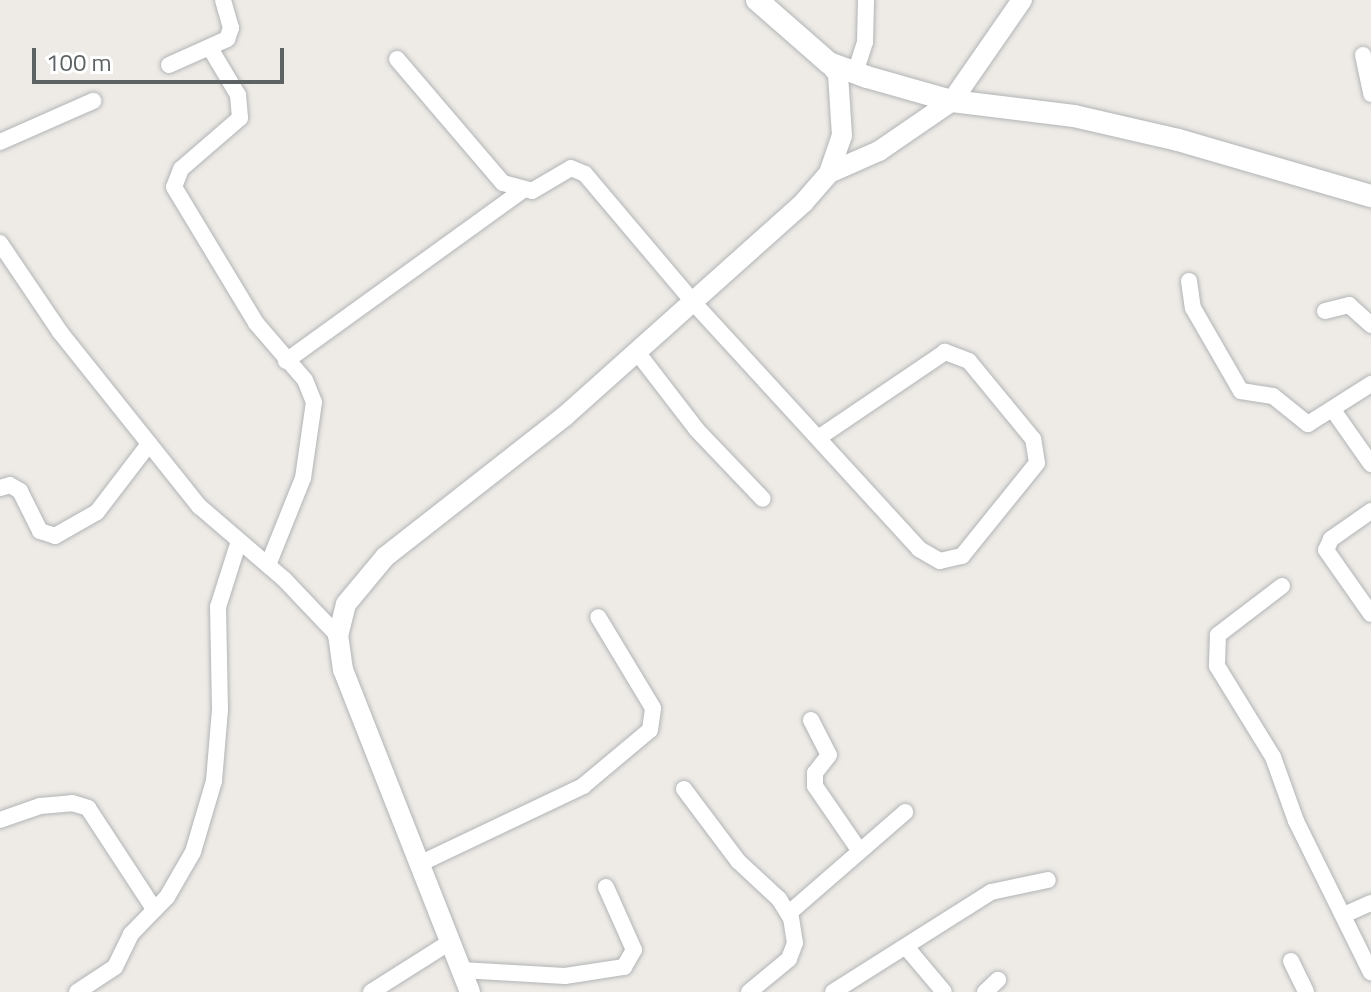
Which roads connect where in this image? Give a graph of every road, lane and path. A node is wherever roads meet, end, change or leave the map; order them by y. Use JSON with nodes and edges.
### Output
{"nodes":[{"id":1,"x":223,"y":0,"type":"edge"},
{"id":2,"x":866,"y":0,"type":"edge"},
{"id":3,"x":1022,"y":0,"type":"edge"},
{"id":4,"x":768,"y":5,"type":"edge"},
{"id":5,"x":210,"y":48,"type":"junction"},
{"id":6,"x":1363,"y":55,"type":"dead end"},
{"id":7,"x":397,"y":59,"type":"dead end"},
{"id":8,"x":829,"y":63,"type":"junction"},
{"id":9,"x":169,"y":65,"type":"dead end"},
{"id":10,"x":855,"y":73,"type":"junction"},
{"id":11,"x":1371,"y":94,"type":"edge"},
{"id":12,"x":93,"y":101,"type":"dead end"},
{"id":13,"x":952,"y":101,"type":"junction"},
{"id":14,"x":0,"y":142,"type":"edge"},
{"id":15,"x":829,"y":173,"type":"junction"},
{"id":16,"x":522,"y":191,"type":"junction"},
{"id":17,"x":1371,"y":196,"type":"edge"},
{"id":18,"x":0,"y":243,"type":"edge"},
{"id":19,"x":1189,"y":281,"type":"dead end"},
{"id":20,"x":693,"y":302,"type":"junction"},
{"id":21,"x":1325,"y":311,"type":"dead end"},
{"id":22,"x":1371,"y":325,"type":"edge"},
{"id":23,"x":637,"y":352,"type":"junction"},
{"id":24,"x":286,"y":361,"type":"junction"},
{"id":25,"x":1371,"y":384,"type":"edge"},
{"id":26,"x":1333,"y":410,"type":"junction"},
{"id":27,"x":818,"y":438,"type":"junction"},
{"id":28,"x":149,"y":444,"type":"junction"},
{"id":29,"x":1371,"y":464,"type":"edge"},
{"id":30,"x":0,"y":488,"type":"edge"},
{"id":31,"x":763,"y":499,"type":"dead end"},
{"id":32,"x":1371,"y":511,"type":"edge"},
{"id":33,"x":238,"y":544,"type":"junction"},
{"id":34,"x":268,"y":565,"type":"junction"},
{"id":35,"x":1282,"y":586,"type":"dead end"},
{"id":36,"x":1371,"y":614,"type":"edge"},
{"id":37,"x":598,"y":617,"type":"dead end"},
{"id":38,"x":338,"y":636,"type":"junction"},
{"id":39,"x":811,"y":720,"type":"dead end"},
{"id":40,"x":684,"y":789,"type":"dead end"},
{"id":41,"x":905,"y":812,"type":"dead end"},
{"id":42,"x":0,"y":820,"type":"edge"},
{"id":43,"x":859,"y":850,"type":"junction"},
{"id":44,"x":419,"y":864,"type":"junction"},
{"id":45,"x":1048,"y":880,"type":"dead end"},
{"id":46,"x":606,"y":887,"type":"dead end"},
{"id":47,"x":1371,"y":903,"type":"edge"},
{"id":48,"x":154,"y":909,"type":"junction"},
{"id":49,"x":789,"y":913,"type":"junction"},
{"id":50,"x":1346,"y":914,"type":"junction"},
{"id":51,"x":450,"y":942,"type":"junction"},
{"id":52,"x":907,"y":948,"type":"junction"},
{"id":53,"x":1291,"y":961,"type":"dead end"},
{"id":54,"x":461,"y":970,"type":"junction"},
{"id":55,"x":1371,"y":973,"type":"edge"},
{"id":56,"x":549,"y":976,"type":"junction"},
{"id":57,"x":998,"y":980,"type":"dead end"},
{"id":58,"x":77,"y":992,"type":"edge"},
{"id":59,"x":371,"y":992,"type":"edge"},
{"id":60,"x":470,"y":992,"type":"edge"},
{"id":61,"x":555,"y":992,"type":"edge"},
{"id":62,"x":749,"y":992,"type":"edge"},
{"id":63,"x":833,"y":992,"type":"edge"},
{"id":64,"x":944,"y":992,"type":"edge"},
{"id":65,"x":985,"y":992,"type":"edge"},
{"id":66,"x":1306,"y":992,"type":"edge"}],
"edges":[{"from":1,"to":5,"type":"street"},
{"from":2,"to":10,"type":"street"},
{"from":3,"to":13,"type":"street"},
{"from":4,"to":8,"type":"main road"},
{"from":5,"to":9,"type":"street"},
{"from":5,"to":24,"type":"street"},
{"from":6,"to":11,"type":"street"},
{"from":7,"to":16,"type":"street"},
{"from":8,"to":10,"type":"main road"},
{"from":8,"to":15,"type":"street"},
{"from":10,"to":13,"type":"main road"},
{"from":12,"to":14,"type":"street"},
{"from":13,"to":15,"type":"street"},
{"from":13,"to":17,"type":"main road"},
{"from":15,"to":20,"type":"street"},
{"from":16,"to":20,"type":"street"},
{"from":16,"to":24,"type":"street"},
{"from":18,"to":28,"type":"street"},
{"from":19,"to":26,"type":"street"},
{"from":20,"to":23,"type":"street"},
{"from":20,"to":27,"type":"street"},
{"from":21,"to":22,"type":"street"},
{"from":23,"to":31,"type":"street"},
{"from":23,"to":38,"type":"street"},
{"from":24,"to":34,"type":"street"},
{"from":25,"to":26,"type":"street"},
{"from":26,"to":29,"type":"street"},
{"from":27,"to":27,"type":"street"},
{"from":28,"to":30,"type":"street"},
{"from":28,"to":33,"type":"street"},
{"from":32,"to":36,"type":"street"},
{"from":33,"to":34,"type":"street"},
{"from":33,"to":48,"type":"street"},
{"from":34,"to":38,"type":"street"},
{"from":35,"to":50,"type":"street"},
{"from":37,"to":44,"type":"street"},
{"from":38,"to":44,"type":"street"},
{"from":39,"to":43,"type":"street"},
{"from":40,"to":49,"type":"street"},
{"from":41,"to":43,"type":"street"},
{"from":42,"to":48,"type":"street"},
{"from":43,"to":49,"type":"street"},
{"from":44,"to":51,"type":"street"},
{"from":45,"to":52,"type":"street"},
{"from":46,"to":56,"type":"street"},
{"from":47,"to":50,"type":"street"},
{"from":48,"to":58,"type":"street"},
{"from":49,"to":62,"type":"street"},
{"from":50,"to":55,"type":"street"},
{"from":51,"to":54,"type":"street"},
{"from":51,"to":59,"type":"street"},
{"from":52,"to":63,"type":"street"},
{"from":52,"to":64,"type":"street"},
{"from":53,"to":66,"type":"street"},
{"from":54,"to":56,"type":"street"},
{"from":54,"to":60,"type":"street"},
{"from":56,"to":61,"type":"street"},
{"from":57,"to":65,"type":"street"}]}
